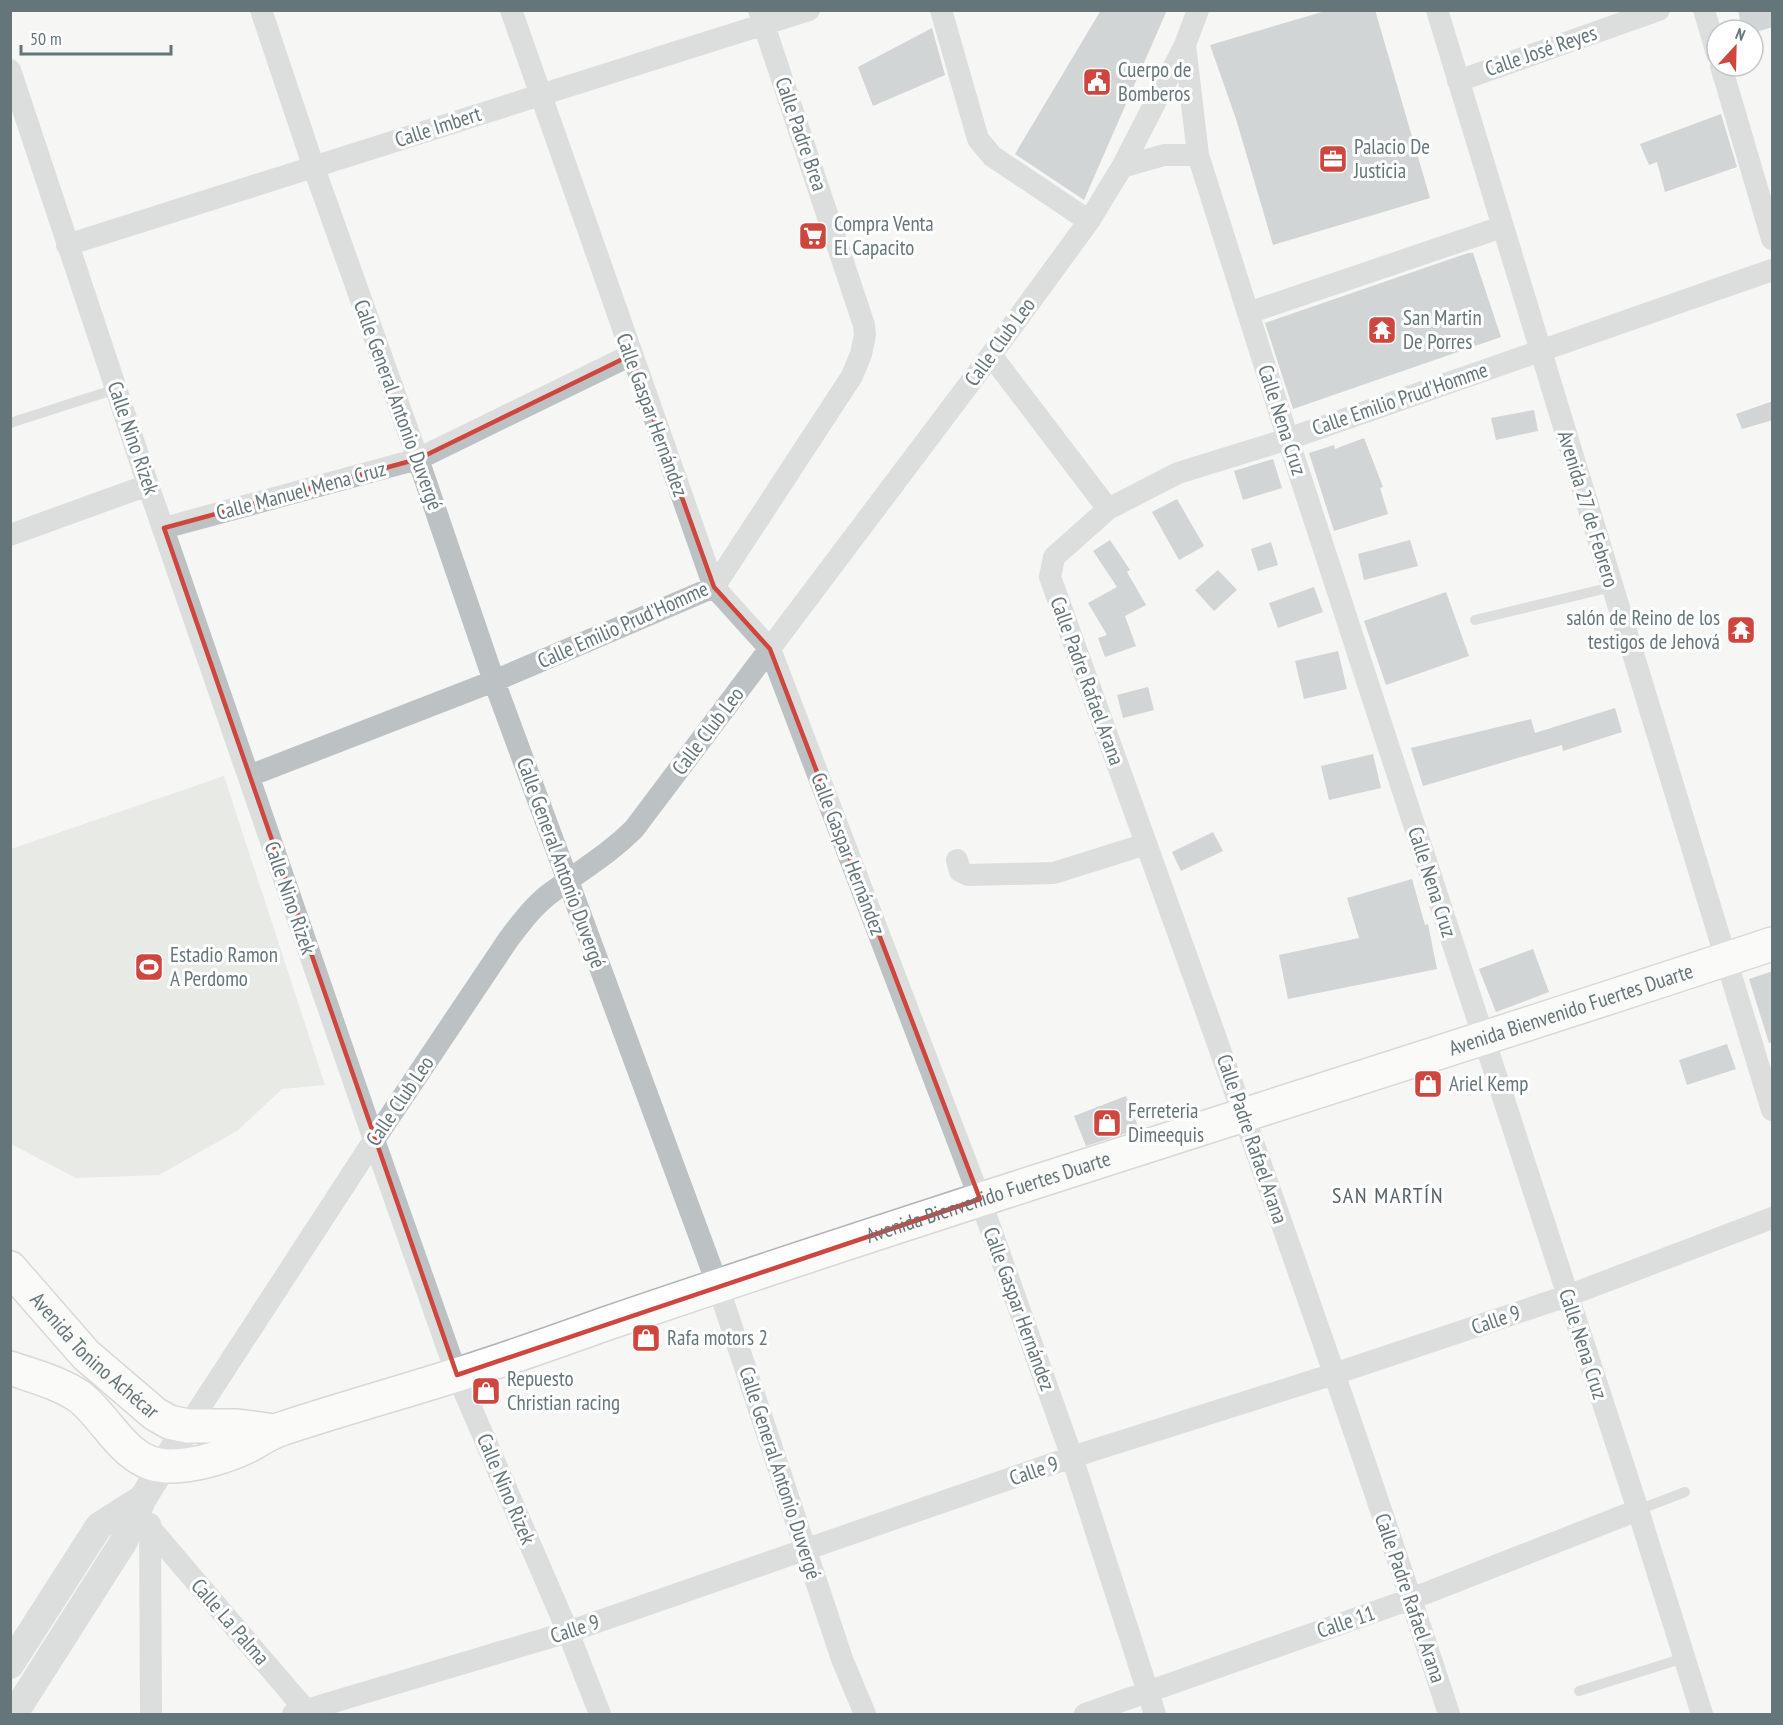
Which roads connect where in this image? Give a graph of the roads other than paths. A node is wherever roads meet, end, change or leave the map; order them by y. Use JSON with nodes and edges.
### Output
{"nodes":[{"id":1,"x":261,"y":10,"type":"edge"},
{"id":2,"x":511,"y":10,"type":"edge"},
{"id":3,"x":809,"y":10,"type":"edge"},
{"id":4,"x":941,"y":10,"type":"edge"},
{"id":5,"x":1198,"y":10,"type":"edge"},
{"id":6,"x":1437,"y":10,"type":"edge"},
{"id":7,"x":1659,"y":10,"type":"edge"},
{"id":8,"x":761,"y":17,"type":"edge"},
{"id":9,"x":1185,"y":45,"type":"junction"},
{"id":10,"x":10,"y":70,"type":"edge"},
{"id":11,"x":1725,"y":78,"type":"edge"},
{"id":12,"x":1458,"y":81,"type":"junction"},
{"id":13,"x":540,"y":94,"type":"junction"},
{"id":14,"x":1198,"y":154,"type":"junction"},
{"id":15,"x":1122,"y":167,"type":"junction"},
{"id":16,"x":314,"y":168,"type":"junction"},
{"id":17,"x":1089,"y":221,"type":"junction"},
{"id":18,"x":1502,"y":228,"type":"junction"},
{"id":19,"x":1773,"y":239,"type":"edge"},
{"id":20,"x":67,"y":245,"type":"junction"},
{"id":21,"x":1773,"y":270,"type":"edge"},
{"id":22,"x":1248,"y":313,"type":"junction"},
{"id":23,"x":864,"y":325,"type":"joint"},
{"id":24,"x":1539,"y":351,"type":"junction"},
{"id":25,"x":991,"y":355,"type":"junction"},
{"id":26,"x":631,"y":356,"type":"junction"},
{"id":27,"x":116,"y":389,"type":"junction"},
{"id":28,"x":10,"y":423,"type":"edge"},
{"id":29,"x":1288,"y":439,"type":"junction"},
{"id":30,"x":418,"y":459,"type":"junction"},
{"id":31,"x":148,"y":485,"type":"junction"},
{"id":32,"x":1108,"y":509,"type":"junction"},
{"id":33,"x":164,"y":528,"type":"junction"},
{"id":34,"x":10,"y":535,"type":"edge"},
{"id":35,"x":1051,"y":566,"type":"joint"},
{"id":36,"x":714,"y":587,"type":"junction"},
{"id":37,"x":1612,"y":588,"type":"junction"},
{"id":38,"x":1475,"y":620,"type":"dead end"},
{"id":39,"x":770,"y":649,"type":"junction"},
{"id":40,"x":494,"y":681,"type":"junction"},
{"id":41,"x":249,"y":776,"type":"junction"},
{"id":42,"x":1146,"y":844,"type":"junction"},
{"id":43,"x":957,"y":860,"type":"dead end"},
{"id":44,"x":568,"y":881,"type":"junction"},
{"id":45,"x":1773,"y":944,"type":"edge"},
{"id":46,"x":1727,"y":959,"type":"junction"},
{"id":47,"x":1483,"y":1037,"type":"junction"},
{"id":48,"x":1773,"y":1110,"type":"edge"},
{"id":49,"x":1244,"y":1115,"type":"junction"},
{"id":50,"x":374,"y":1140,"type":"junction"},
{"id":51,"x":980,"y":1199,"type":"junction"},
{"id":52,"x":1773,"y":1218,"type":"edge"},
{"id":53,"x":10,"y":1268,"type":"edge"},
{"id":54,"x":718,"y":1286,"type":"junction"},
{"id":55,"x":1567,"y":1296,"type":"junction"},
{"id":56,"x":86,"y":1355,"type":"junction"},
{"id":57,"x":10,"y":1368,"type":"edge"},
{"id":58,"x":1334,"y":1374,"type":"junction"},
{"id":59,"x":457,"y":1375,"type":"junction"},
{"id":60,"x":60,"y":1386,"type":"junction"},
{"id":61,"x":188,"y":1426,"type":"junction"},
{"id":62,"x":275,"y":1431,"type":"junction"},
{"id":63,"x":1072,"y":1457,"type":"junction"},
{"id":64,"x":151,"y":1486,"type":"junction"},
{"id":65,"x":1685,"y":1492,"type":"dead end"},
{"id":66,"x":1638,"y":1510,"type":"junction"},
{"id":67,"x":151,"y":1529,"type":"junction"},
{"id":68,"x":806,"y":1550,"type":"junction"},
{"id":69,"x":1411,"y":1599,"type":"junction"},
{"id":70,"x":568,"y":1632,"type":"junction"},
{"id":71,"x":1684,"y":1658,"type":"junction"},
{"id":72,"x":10,"y":1665,"type":"edge"},
{"id":73,"x":1148,"y":1691,"type":"junction"},
{"id":74,"x":1578,"y":1692,"type":"dead end"},
{"id":75,"x":16,"y":1711,"type":"edge"},
{"id":76,"x":303,"y":1713,"type":"edge"},
{"id":77,"x":152,"y":1714,"type":"edge"},
{"id":78,"x":600,"y":1714,"type":"edge"},
{"id":79,"x":865,"y":1714,"type":"edge"},
{"id":80,"x":1085,"y":1714,"type":"edge"},
{"id":81,"x":1155,"y":1714,"type":"edge"},
{"id":82,"x":1449,"y":1714,"type":"edge"},
{"id":83,"x":1702,"y":1714,"type":"edge"}],
"edges":[{"from":1,"to":16,"type":"street","name":"Calle General Antonio Duvergé"},
{"from":2,"to":13,"type":"street","name":"Calle Gaspar Hernández"},
{"from":3,"to":8,"type":"street","name":"Calle Imbert"},
{"from":4,"to":17,"type":"street"},
{"from":5,"to":9,"type":"street","name":"Calle Club Leo"},
{"from":6,"to":12,"type":"street","name":"Avenida 27 de Febrero"},
{"from":7,"to":12,"type":"street","name":"Calle José Reyes"},
{"from":8,"to":13,"type":"street","name":"Calle Imbert"},
{"from":8,"to":23,"type":"street","name":"Calle Padre Brea"},
{"from":9,"to":14,"type":"street","name":"Calle Nena Cruz"},
{"from":9,"to":15,"type":"street","name":"Calle Club Leo"},
{"from":10,"to":20,"type":"street","name":"Calle Nino Rizek"},
{"from":11,"to":19,"type":"street"},
{"from":12,"to":18,"type":"street","name":"Avenida 27 de Febrero"},
{"from":13,"to":16,"type":"street","name":"Calle Imbert"},
{"from":13,"to":26,"type":"street","name":"Calle Gaspar Hernández"},
{"from":14,"to":15,"type":"street"},
{"from":14,"to":22,"type":"street","name":"Calle Nena Cruz"},
{"from":15,"to":17,"type":"street","name":"Calle Club Leo"},
{"from":16,"to":20,"type":"street","name":"Calle Imbert"},
{"from":16,"to":30,"type":"street","name":"Calle General Antonio Duvergé"},
{"from":17,"to":25,"type":"street","name":"Calle Club Leo"},
{"from":18,"to":22,"type":"street"},
{"from":18,"to":24,"type":"street","name":"Avenida 27 de Febrero"},
{"from":20,"to":27,"type":"street","name":"Calle Nino Rizek"},
{"from":21,"to":24,"type":"street","name":"Calle Emilio Prud'Homme"},
{"from":22,"to":29,"type":"street","name":"Calle Nena Cruz"},
{"from":23,"to":36,"type":"street","name":"Calle Emilio Prud'Homme"},
{"from":24,"to":29,"type":"street","name":"Calle Emilio Prud'Homme"},
{"from":24,"to":37,"type":"street","name":"Avenida 27 de Febrero"},
{"from":25,"to":32,"type":"street"},
{"from":25,"to":39,"type":"street","name":"Calle Club Leo"},
{"from":26,"to":30,"type":"street","name":"Calle Manuel Mena Cruz"},
{"from":26,"to":36,"type":"street","name":"Calle Gaspar Hernández"},
{"from":27,"to":28,"type":"lane"},
{"from":27,"to":31,"type":"street","name":"Calle Nino Rizek"},
{"from":29,"to":32,"type":"street","name":"Calle Emilio Prud'Homme"},
{"from":29,"to":47,"type":"street","name":"Calle Nena Cruz"},
{"from":30,"to":33,"type":"street","name":"Calle Manuel Mena Cruz"},
{"from":30,"to":40,"type":"street","name":"Calle General Antonio Duvergé"},
{"from":31,"to":33,"type":"street","name":"Calle Nino Rizek"},
{"from":31,"to":34,"type":"street"},
{"from":32,"to":35,"type":"street","name":"Calle Emilio Prud'Homme"},
{"from":33,"to":41,"type":"street","name":"Calle Nino Rizek"},
{"from":35,"to":42,"type":"street","name":"Calle Padre Rafael Arana"},
{"from":36,"to":39,"type":"street","name":"Calle Gaspar Hernández"},
{"from":36,"to":40,"type":"street","name":"Calle Emilio Prud'Homme"},
{"from":37,"to":38,"type":"lane"},
{"from":37,"to":46,"type":"street","name":"Avenida 27 de Febrero"},
{"from":39,"to":44,"type":"street","name":"Calle Club Leo"},
{"from":39,"to":51,"type":"street","name":"Calle Gaspar Hernández"},
{"from":40,"to":41,"type":"street","name":"Calle Emilio Prud'Homme"},
{"from":40,"to":44,"type":"street","name":"Calle General Antonio Duvergé"},
{"from":41,"to":50,"type":"street","name":"Calle Nino Rizek"},
{"from":42,"to":43,"type":"street"},
{"from":42,"to":49,"type":"street","name":"Calle Padre Rafael Arana"},
{"from":44,"to":50,"type":"street","name":"Calle Club Leo"},
{"from":44,"to":54,"type":"street","name":"Calle General Antonio Duvergé"},
{"from":45,"to":46,"type":"main road","name":"Avenida Bienvenido Fuertes Duarte"},
{"from":46,"to":47,"type":"main road","name":"Avenida Bienvenido Fuertes Duarte"},
{"from":46,"to":48,"type":"street","name":"Avenida 27 de Febrero"},
{"from":47,"to":49,"type":"main road","name":"Avenida Bienvenido Fuertes Duarte"},
{"from":47,"to":55,"type":"street","name":"Calle Nena Cruz"},
{"from":49,"to":51,"type":"main road","name":"Avenida Bienvenido Fuertes Duarte"},
{"from":49,"to":58,"type":"street","name":"Calle Padre Rafael Arana"},
{"from":50,"to":59,"type":"street","name":"Calle Nino Rizek"},
{"from":50,"to":61,"type":"street","name":"Calle Club Leo"},
{"from":51,"to":54,"type":"main road","name":"Avenida Bienvenido Fuertes Duarte"},
{"from":51,"to":63,"type":"street","name":"Calle Gaspar Hernández"},
{"from":52,"to":55,"type":"street","name":"Calle 9"},
{"from":53,"to":56,"type":"main road","name":"Avenida Tonino Achécar"},
{"from":54,"to":59,"type":"main road","name":"Avenida Bienvenido Fuertes Duarte"},
{"from":54,"to":68,"type":"street","name":"Calle General Antonio Duvergé"},
{"from":55,"to":58,"type":"street","name":"Calle 9"},
{"from":55,"to":66,"type":"street","name":"Calle Nena Cruz"},
{"from":56,"to":60,"type":"main road"},
{"from":56,"to":61,"type":"main road","name":"Avenida Tonino Achécar"},
{"from":57,"to":60,"type":"main road"},
{"from":58,"to":63,"type":"street","name":"Calle 9"},
{"from":58,"to":69,"type":"street","name":"Calle Padre Rafael Arana"},
{"from":59,"to":62,"type":"main road","name":"Avenida Bienvenido Fuertes Duarte"},
{"from":59,"to":70,"type":"street","name":"Calle Nino Rizek"},
{"from":60,"to":64,"type":"main road"},
{"from":61,"to":62,"type":"main road","name":"Avenida Bienvenido Fuertes Duarte"},
{"from":61,"to":64,"type":"street"},
{"from":62,"to":64,"type":"main road","name":"Avenida Bienvenido Fuertes Duarte"},
{"from":63,"to":68,"type":"street","name":"Calle 9"},
{"from":63,"to":73,"type":"street","name":"Calle Gaspar Hernández"},
{"from":64,"to":67,"type":"street"},
{"from":64,"to":72,"type":"street"},
{"from":64,"to":75,"type":"street"},
{"from":65,"to":66,"type":"lane"},
{"from":66,"to":69,"type":"street","name":"Calle 11"},
{"from":66,"to":71,"type":"street","name":"Calle Nena Cruz"},
{"from":67,"to":76,"type":"street","name":"Calle La Palma"},
{"from":67,"to":77,"type":"street"},
{"from":68,"to":70,"type":"street","name":"Calle 9"},
{"from":68,"to":79,"type":"street","name":"Calle General Antonio Duvergé"},
{"from":69,"to":73,"type":"street","name":"Calle 11"},
{"from":69,"to":82,"type":"street","name":"Calle Padre Rafael Arana"},
{"from":70,"to":76,"type":"street","name":"Calle 9"},
{"from":70,"to":78,"type":"street","name":"Calle Nino Rizek"},
{"from":71,"to":74,"type":"lane"},
{"from":71,"to":83,"type":"street","name":"Calle Nena Cruz"},
{"from":73,"to":80,"type":"street","name":"Calle 11"},
{"from":73,"to":81,"type":"street","name":"Calle Gaspar Hernández"}]}
